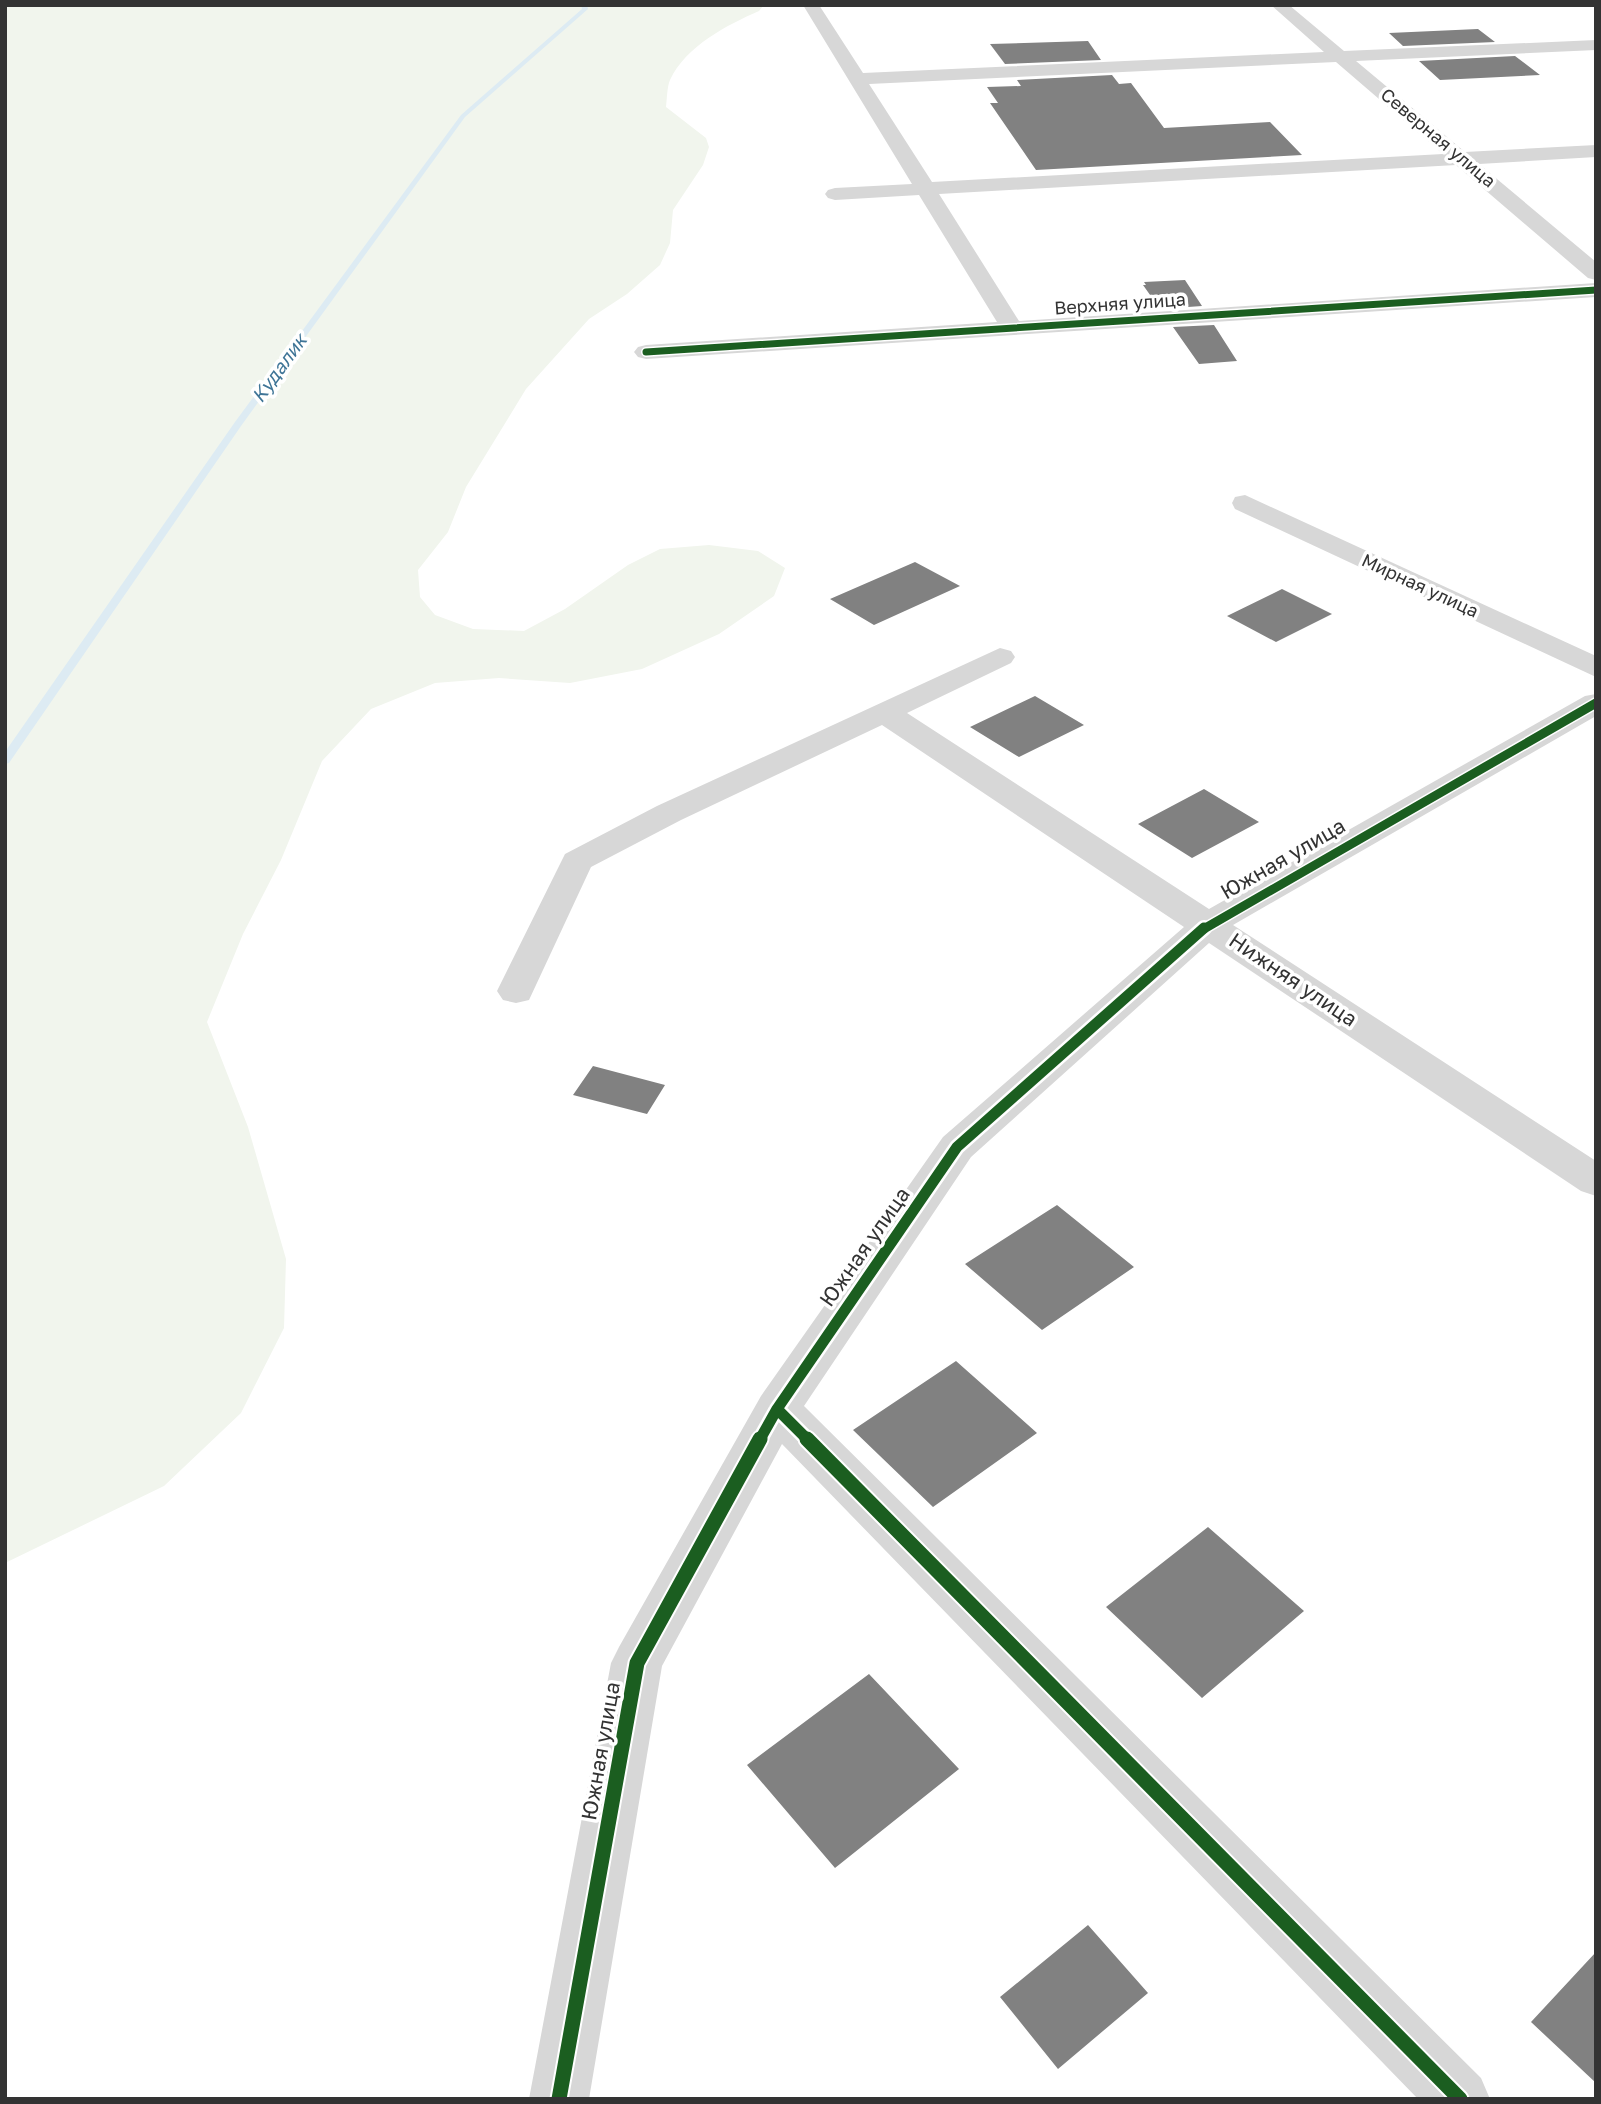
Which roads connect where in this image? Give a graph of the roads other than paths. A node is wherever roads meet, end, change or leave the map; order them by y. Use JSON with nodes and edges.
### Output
{"nodes":[{"id":1,"x":811,"y":5,"type":"edge"},
{"id":2,"x":1279,"y":5,"type":"edge"},
{"id":3,"x":1596,"y":45,"type":"edge"},
{"id":4,"x":1341,"y":55,"type":"junction"},
{"id":5,"x":858,"y":79,"type":"junction"},
{"id":6,"x":1596,"y":151,"type":"edge"},
{"id":7,"x":1463,"y":159,"type":"junction"},
{"id":8,"x":925,"y":189,"type":"junction"},
{"id":9,"x":835,"y":194,"type":"dead end"},
{"id":10,"x":1596,"y":273,"type":"edge"},
{"id":11,"x":1596,"y":290,"type":"edge"},
{"id":12,"x":1013,"y":328,"type":"junction"},
{"id":13,"x":646,"y":352,"type":"dead end"},
{"id":14,"x":1245,"y":503,"type":"dead end"},
{"id":15,"x":1000,"y":657,"type":"dead end"},
{"id":16,"x":1596,"y":668,"type":"edge"},
{"id":17,"x":1596,"y":703,"type":"edge"},
{"id":18,"x":884,"y":712,"type":"junction"},
{"id":19,"x":1209,"y":924,"type":"junction"},
{"id":20,"x":516,"y":991,"type":"dead end"},
{"id":21,"x":1596,"y":1181,"type":"edge"},
{"id":22,"x":777,"y":1409,"type":"junction"},
{"id":23,"x":559,"y":2099,"type":"edge"},
{"id":24,"x":1460,"y":2099,"type":"edge"}],
"edges":[{"from":1,"to":5,"type":"street"},
{"from":2,"to":4,"type":"street","name":"Северная улица"},
{"from":3,"to":4,"type":"street"},
{"from":4,"to":5,"type":"street"},
{"from":4,"to":7,"type":"street","name":"Северная улица"},
{"from":5,"to":8,"type":"street"},
{"from":6,"to":7,"type":"street"},
{"from":7,"to":8,"type":"street"},
{"from":7,"to":10,"type":"street","name":"Северная улица"},
{"from":8,"to":9,"type":"street"},
{"from":8,"to":12,"type":"street"},
{"from":11,"to":12,"type":"street","name":"Верхняя улица"},
{"from":12,"to":13,"type":"street","name":"Верхняя улица"},
{"from":14,"to":16,"type":"street","name":"Мирная улица"},
{"from":15,"to":18,"type":"street"},
{"from":17,"to":19,"type":"street","name":"Южная улица"},
{"from":18,"to":19,"type":"street","name":"Нижняя улица"},
{"from":18,"to":20,"type":"street"},
{"from":19,"to":21,"type":"street","name":"Нижняя улица"},
{"from":19,"to":22,"type":"street","name":"Южная улица"},
{"from":22,"to":23,"type":"street","name":"Южная улица"},
{"from":22,"to":24,"type":"street"}]}
